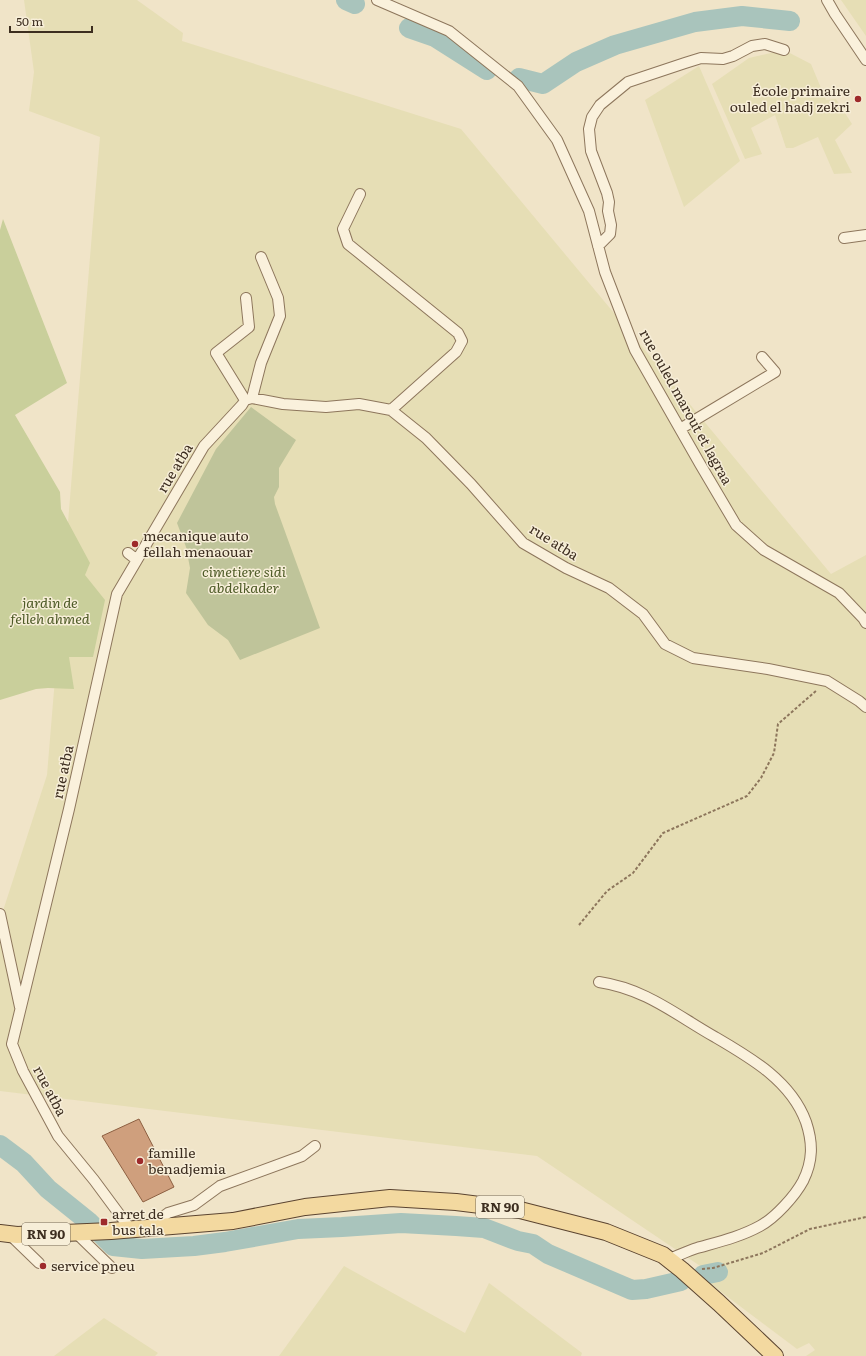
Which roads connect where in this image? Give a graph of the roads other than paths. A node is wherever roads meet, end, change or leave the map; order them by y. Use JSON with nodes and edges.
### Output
{"nodes":[{"id":1,"x":377,"y":0,"type":"edge"},
{"id":2,"x":827,"y":0,"type":"edge"},
{"id":3,"x":784,"y":50,"type":"dead end"},
{"id":4,"x":866,"y":60,"type":"edge"},
{"id":5,"x":360,"y":194,"type":"dead end"},
{"id":6,"x":866,"y":235,"type":"edge"},
{"id":7,"x":844,"y":238,"type":"dead end"},
{"id":8,"x":598,"y":246,"type":"junction"},
{"id":9,"x":261,"y":257,"type":"dead end"},
{"id":10,"x":246,"y":298,"type":"dead end"},
{"id":11,"x":762,"y":357,"type":"dead end"},
{"id":12,"x":249,"y":399,"type":"junction"},
{"id":13,"x":391,"y":410,"type":"junction"},
{"id":14,"x":680,"y":429,"type":"junction"},
{"id":15,"x":128,"y":553,"type":"dead end"},
{"id":16,"x":137,"y":560,"type":"junction"},
{"id":17,"x":866,"y":623,"type":"edge"},
{"id":18,"x":866,"y":707,"type":"edge"},
{"id":19,"x":0,"y":914,"type":"edge"},
{"id":20,"x":598,"y":982,"type":"dead end"},
{"id":21,"x":21,"y":1010,"type":"junction"},
{"id":22,"x":315,"y":1146,"type":"dead end"},
{"id":23,"x":139,"y":1229,"type":"junction"},
{"id":24,"x":84,"y":1232,"type":"junction"},
{"id":25,"x":4,"y":1233,"type":"edge"},
{"id":26,"x":669,"y":1260,"type":"junction"},
{"id":27,"x":39,"y":1263,"type":"dead end"},
{"id":28,"x":112,"y":1268,"type":"dead end"},
{"id":29,"x":775,"y":1356,"type":"edge"}],
"edges":[{"from":1,"to":8,"type":"street","name":"rue ouled marout et lagraa"},
{"from":2,"to":4,"type":"street"},
{"from":3,"to":8,"type":"street"},
{"from":5,"to":13,"type":"street"},
{"from":6,"to":7,"type":"street"},
{"from":8,"to":14,"type":"street","name":"rue ouled marout et lagraa"},
{"from":9,"to":12,"type":"street"},
{"from":10,"to":12,"type":"street"},
{"from":11,"to":14,"type":"street"},
{"from":12,"to":13,"type":"street","name":"rue atba"},
{"from":12,"to":16,"type":"street","name":"rue atba"},
{"from":13,"to":18,"type":"street","name":"rue atba"},
{"from":14,"to":17,"type":"street","name":"rue ouled marout et lagraa"},
{"from":15,"to":16,"type":"street"},
{"from":16,"to":21,"type":"street","name":"rue atba"},
{"from":19,"to":21,"type":"street"},
{"from":20,"to":26,"type":"street"},
{"from":21,"to":23,"type":"street","name":"rue atba"},
{"from":22,"to":23,"type":"street"},
{"from":23,"to":24,"type":"main road","number":"RN 90"},
{"from":23,"to":26,"type":"main road","number":"RN 90"},
{"from":24,"to":25,"type":"main road","number":"RN 90"},
{"from":24,"to":28,"type":"street"},
{"from":25,"to":27,"type":"street"},
{"from":26,"to":29,"type":"main road","number":"RN 90"}]}
